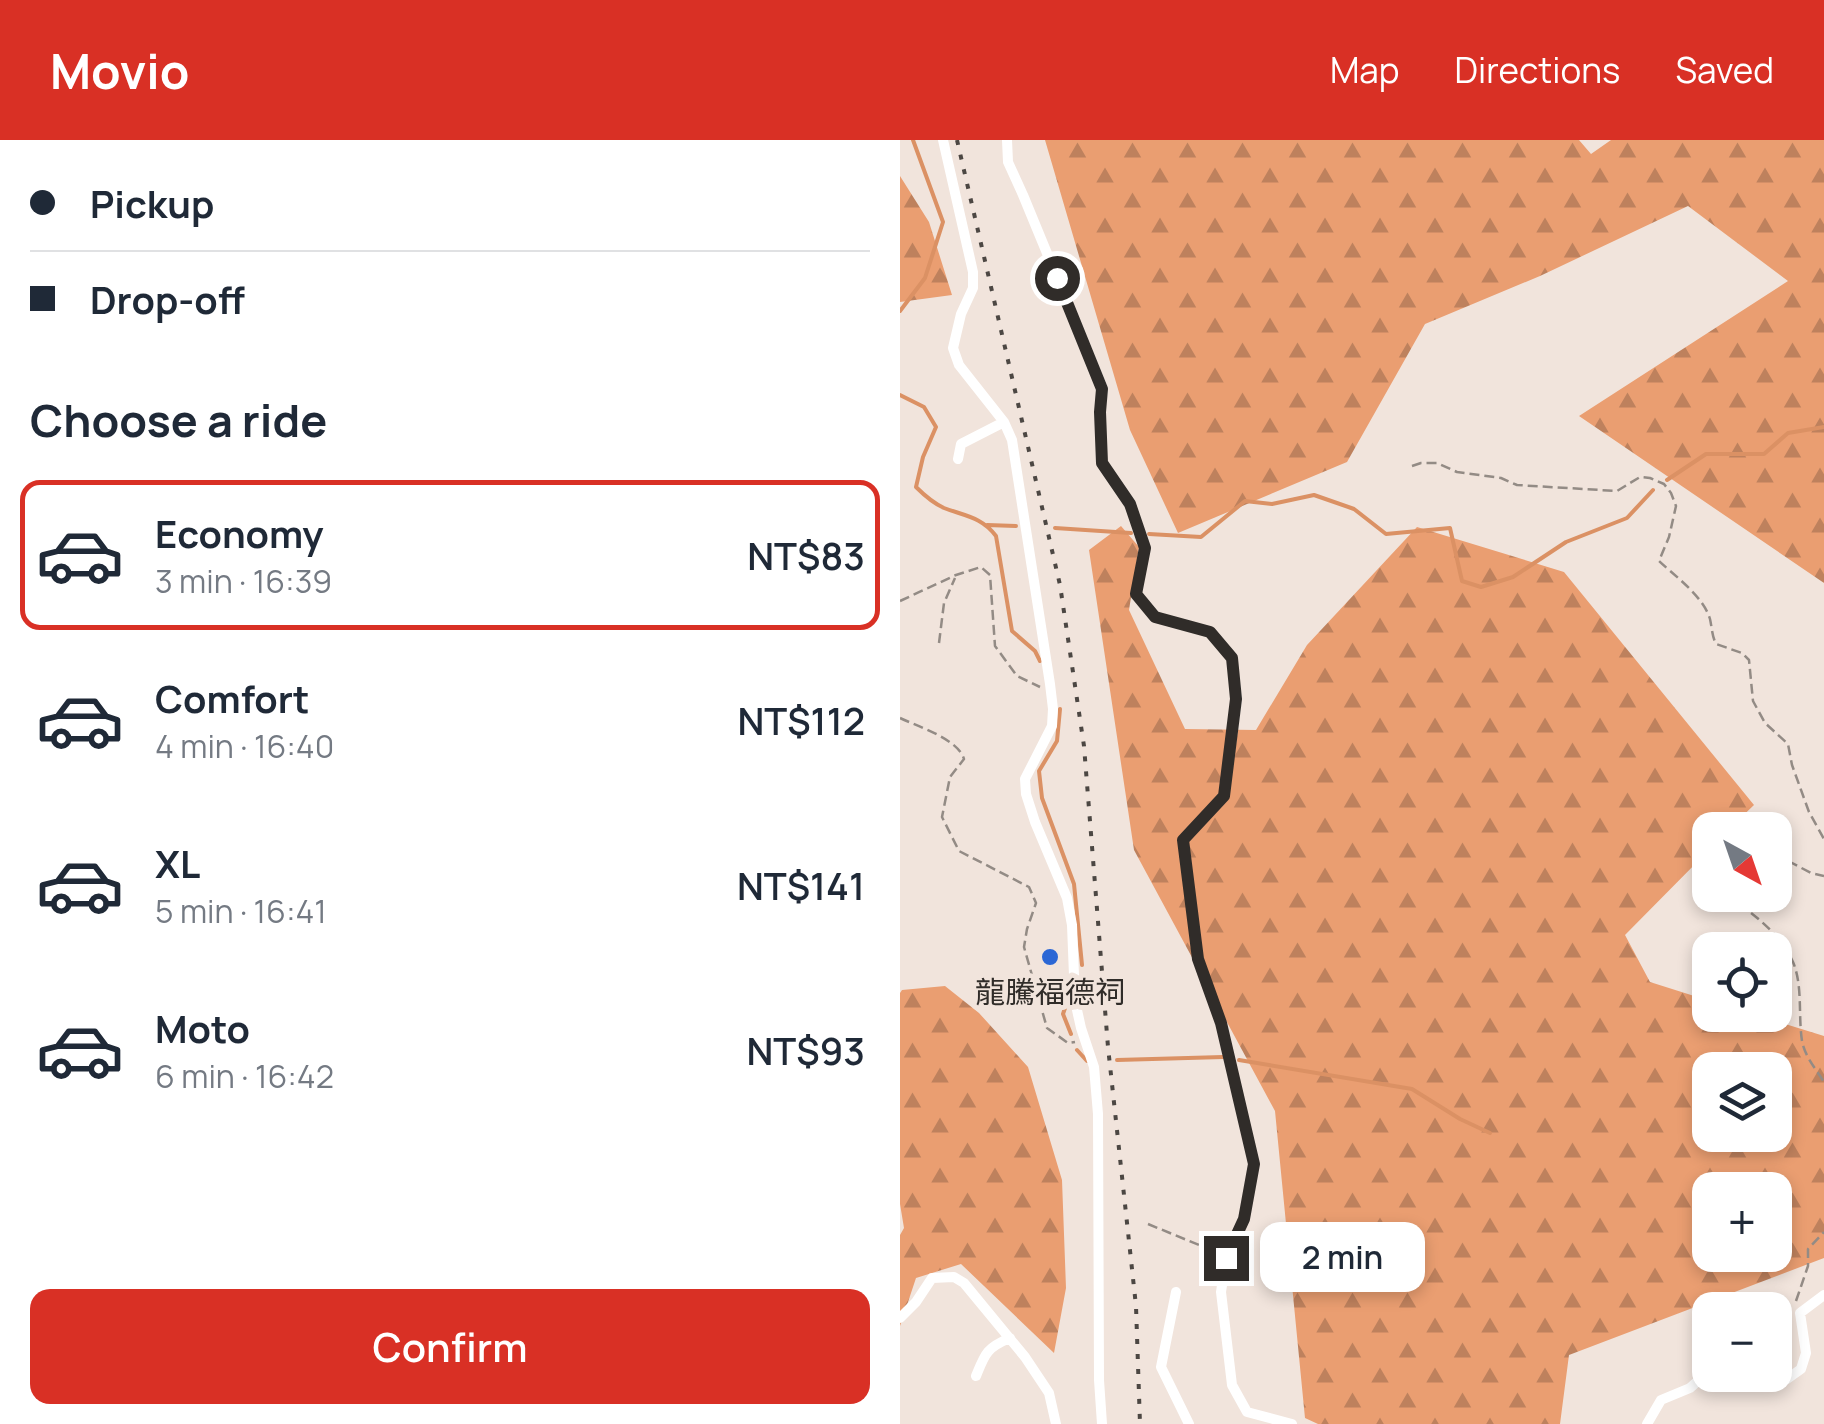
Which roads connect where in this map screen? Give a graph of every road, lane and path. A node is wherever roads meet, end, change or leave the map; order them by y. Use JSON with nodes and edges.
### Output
{"nodes":[{"id":1,"x":943,"y":140,"type":"edge"},
{"id":2,"x":1007,"y":140,"type":"edge"},
{"id":3,"x":1004,"y":422,"type":"junction"},
{"id":4,"x":958,"y":459,"type":"dead end"},
{"id":5,"x":1412,"y":466,"type":"dead end"},
{"id":6,"x":956,"y":575,"type":"junction"},
{"id":7,"x":900,"y":602,"type":"edge"},
{"id":8,"x":939,"y":644,"type":"dead end"},
{"id":9,"x":1051,"y":692,"type":"junction"},
{"id":10,"x":900,"y":718,"type":"edge"},
{"id":11,"x":1824,"y":839,"type":"edge"},
{"id":12,"x":1792,"y":863,"type":"edge"},
{"id":13,"x":1823,"y":875,"type":"edge"},
{"id":14,"x":1749,"y":912,"type":"edge"},
{"id":15,"x":1085,"y":1040,"type":"junction"},
{"id":16,"x":1824,"y":1082,"type":"edge"},
{"id":17,"x":1148,"y":1224,"type":"dead end"},
{"id":18,"x":1824,"y":1232,"type":"edge"},
{"id":19,"x":1226,"y":1258,"type":"junction"},
{"id":20,"x":1176,"y":1292,"type":"dead end"},
{"id":21,"x":1824,"y":1295,"type":"edge"},
{"id":22,"x":1800,"y":1313,"type":"junction"},
{"id":23,"x":900,"y":1318,"type":"edge"},
{"id":24,"x":1010,"y":1338,"type":"junction"},
{"id":25,"x":976,"y":1376,"type":"dead end"},
{"id":26,"x":1792,"y":1376,"type":"edge"},
{"id":27,"x":1692,"y":1386,"type":"edge"},
{"id":28,"x":1056,"y":1424,"type":"edge"},
{"id":29,"x":1102,"y":1424,"type":"edge"},
{"id":30,"x":1189,"y":1424,"type":"edge"},
{"id":31,"x":1292,"y":1424,"type":"edge"},
{"id":32,"x":1647,"y":1424,"type":"edge"}],
"edges":[{"from":1,"to":3,"type":"street"},
{"from":2,"to":19,"type":"street"},
{"from":3,"to":4,"type":"street"},
{"from":3,"to":9,"type":"street"},
{"from":5,"to":11,"type":"path"},
{"from":6,"to":7,"type":"path"},
{"from":6,"to":8,"type":"path"},
{"from":6,"to":9,"type":"path"},
{"from":9,"to":15,"type":"street"},
{"from":10,"to":15,"type":"path"},
{"from":12,"to":13,"type":"path"},
{"from":14,"to":16,"type":"path"},
{"from":15,"to":29,"type":"street"},
{"from":17,"to":19,"type":"path"},
{"from":18,"to":22,"type":"path"},
{"from":19,"to":31,"type":"street"},
{"from":20,"to":30,"type":"street"},
{"from":21,"to":22,"type":"street"},
{"from":22,"to":26,"type":"street"},
{"from":23,"to":24,"type":"street"},
{"from":24,"to":25,"type":"street"},
{"from":24,"to":28,"type":"street"},
{"from":27,"to":32,"type":"street"}]}
